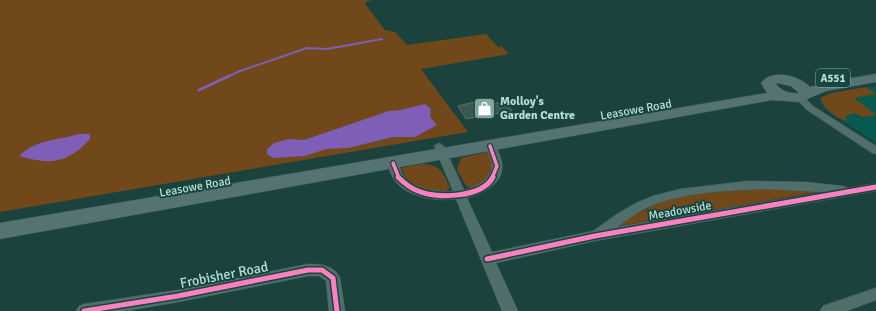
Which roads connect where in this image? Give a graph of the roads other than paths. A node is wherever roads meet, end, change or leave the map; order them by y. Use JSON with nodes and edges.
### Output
{"nodes":[{"id":1,"x":876,"y":71,"type":"edge"},
{"id":2,"x":876,"y":78,"type":"edge"},
{"id":3,"x":795,"y":92,"type":"junction"},
{"id":4,"x":490,"y":146,"type":"junction"},
{"id":5,"x":441,"y":150,"type":"junction"},
{"id":6,"x":876,"y":151,"type":"edge"},
{"id":7,"x":393,"y":163,"type":"junction"},
{"id":8,"x":876,"y":186,"type":"edge"},
{"id":9,"x":854,"y":192,"type":"junction"},
{"id":10,"x":460,"y":195,"type":"junction"},
{"id":11,"x":0,"y":220,"type":"edge"},
{"id":12,"x":0,"y":231,"type":"edge"},
{"id":13,"x":595,"y":236,"type":"junction"},
{"id":14,"x":487,"y":259,"type":"junction"},
{"id":15,"x":876,"y":294,"type":"edge"},
{"id":16,"x":84,"y":311,"type":"edge"},
{"id":17,"x":337,"y":311,"type":"edge"},
{"id":18,"x":510,"y":311,"type":"edge"},
{"id":19,"x":828,"y":311,"type":"edge"}],
"edges":[{"from":1,"to":3,"type":"main road","name":"Leasowe Road","number":"A551"},
{"from":2,"to":3,"type":"main road","name":"Leasowe Road","number":"A551"},
{"from":3,"to":4,"type":"main road","name":"Leasowe Road","number":"A551"},
{"from":3,"to":5,"type":"main road","name":"Leasowe Road","number":"A551"},
{"from":3,"to":6,"type":"street"},
{"from":4,"to":5,"type":"main road","name":"Leasowe Road","number":"A551"},
{"from":4,"to":10,"type":"street"},
{"from":5,"to":7,"type":"main road","name":"Leasowe Road","number":"A551"},
{"from":5,"to":10,"type":"street"},
{"from":5,"to":11,"type":"main road","name":"Leasowe Road","number":"A551"},
{"from":7,"to":10,"type":"street"},
{"from":7,"to":12,"type":"main road","name":"Leasowe Road","number":"A551"},
{"from":8,"to":9,"type":"street","name":"Meadowside"},
{"from":9,"to":13,"type":"street","name":"Meadowside"},
{"from":9,"to":13,"type":"street","name":"Meadowside"},
{"from":10,"to":14,"type":"street"},
{"from":13,"to":14,"type":"street","name":"Meadowside"},
{"from":14,"to":18,"type":"street"},
{"from":15,"to":19,"type":"street"},
{"from":16,"to":17,"type":"street","name":"Frobisher Road"}]}
